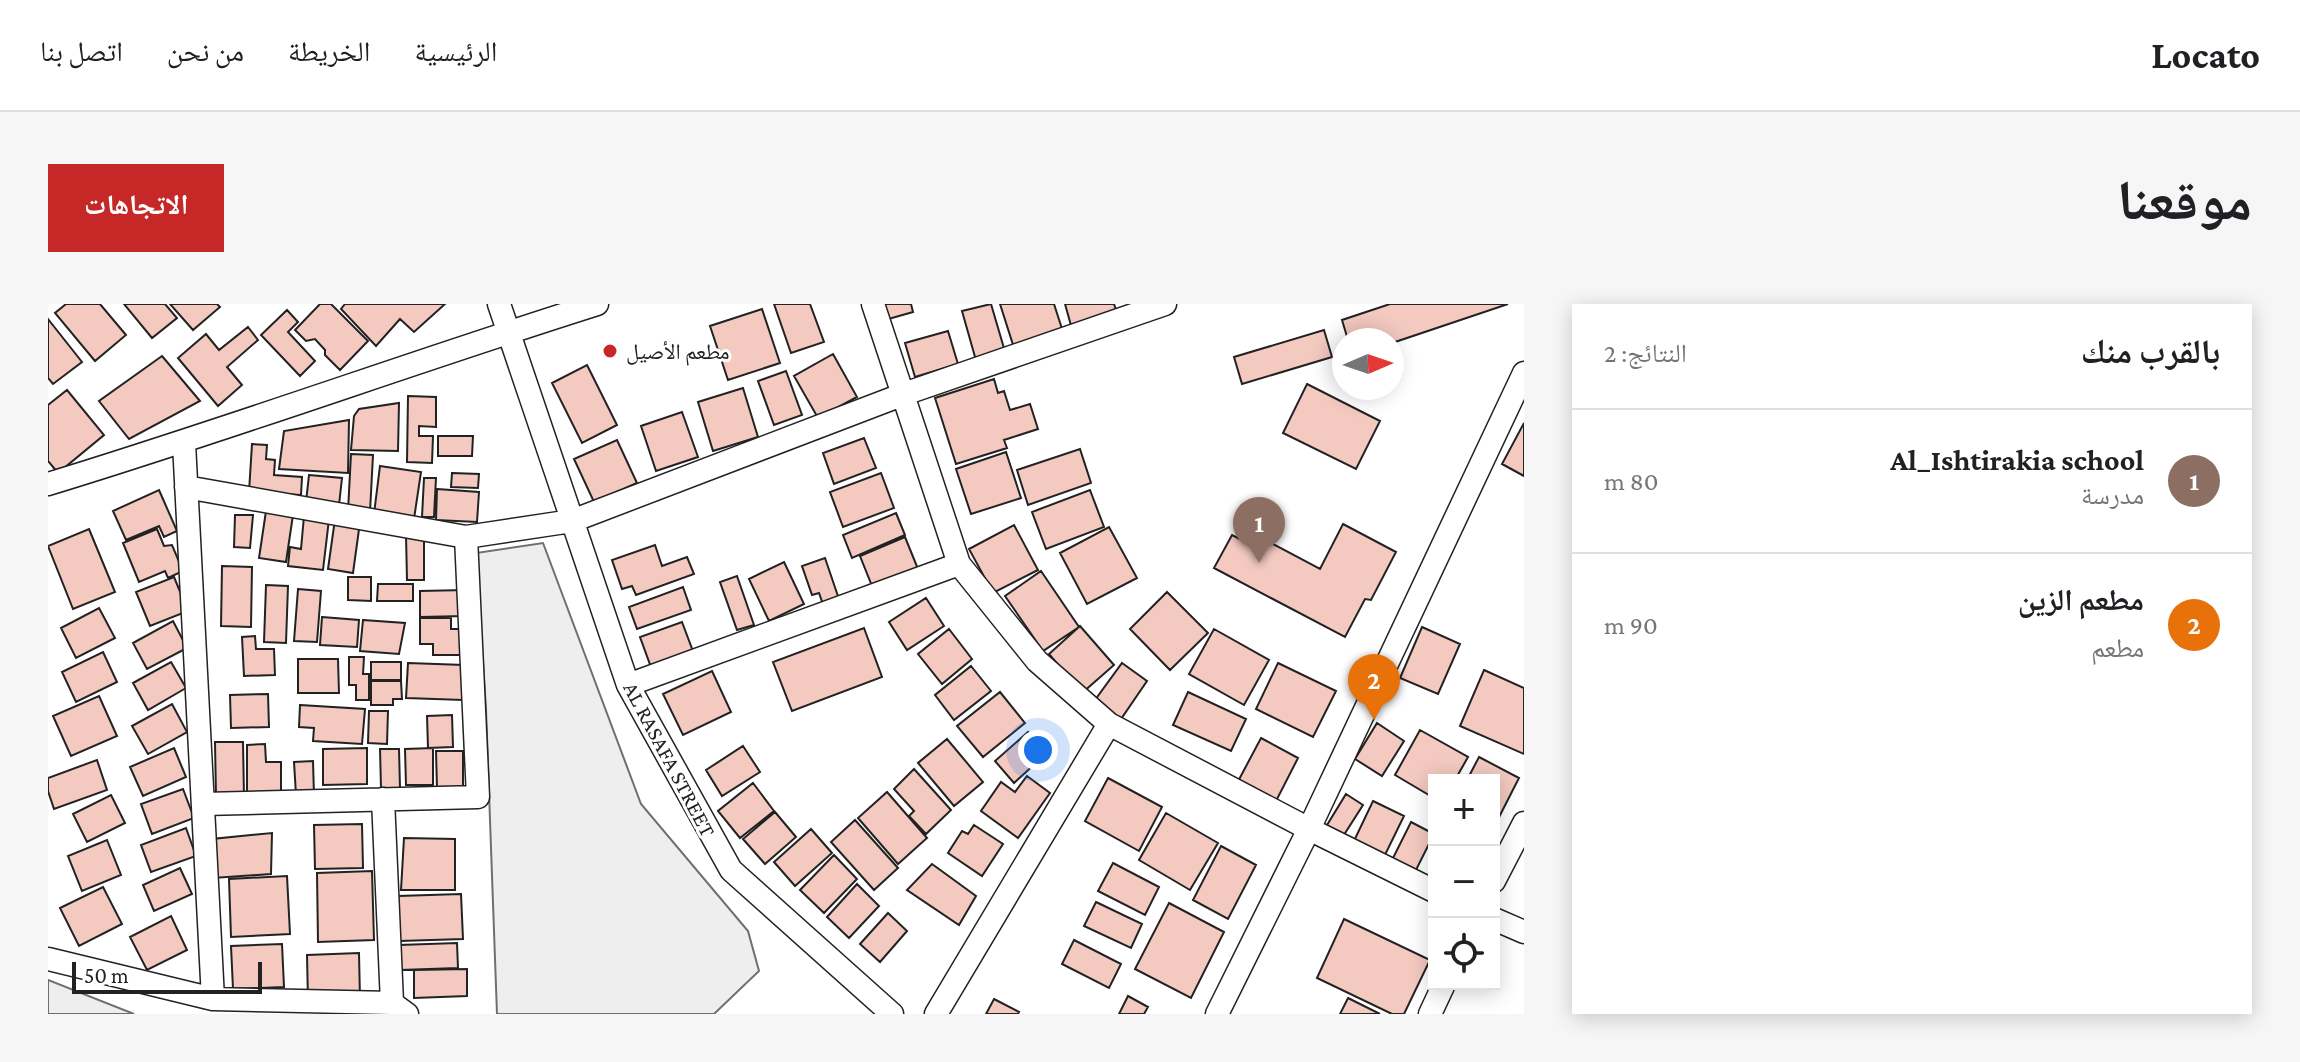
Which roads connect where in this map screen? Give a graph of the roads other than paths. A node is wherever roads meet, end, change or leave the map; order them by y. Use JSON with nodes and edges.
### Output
{"nodes":[{"id":1,"x":499,"y":304,"type":"edge"},
{"id":2,"x":597,"y":304,"type":"edge"},
{"id":3,"x":873,"y":304,"type":"edge"},
{"id":4,"x":1165,"y":304,"type":"edge"},
{"id":5,"x":507,"y":332,"type":"junction"},
{"id":6,"x":1524,"y":373,"type":"edge"},
{"id":7,"x":904,"y":394,"type":"junction"},
{"id":8,"x":184,"y":443,"type":"junction"},
{"id":9,"x":48,"y":484,"type":"edge"},
{"id":10,"x":186,"y":487,"type":"junction"},
{"id":11,"x":572,"y":521,"type":"junction"},
{"id":12,"x":466,"y":537,"type":"junction"},
{"id":13,"x":959,"y":564,"type":"junction"},
{"id":14,"x":628,"y":685,"type":"junction"},
{"id":15,"x":1109,"y":724,"type":"junction"},
{"id":16,"x":383,"y":799,"type":"junction"},
{"id":17,"x":203,"y":804,"type":"junction"},
{"id":18,"x":1524,"y":823,"type":"edge"},
{"id":19,"x":1309,"y":829,"type":"junction"},
{"id":20,"x":1500,"y":869,"type":"edge"},
{"id":21,"x":1428,"y":888,"type":"edge"},
{"id":22,"x":1500,"y":922,"type":"edge"},
{"id":23,"x":1524,"y":932,"type":"edge"},
{"id":24,"x":48,"y":959,"type":"edge"},
{"id":25,"x":1441,"y":990,"type":"edge"},
{"id":26,"x":213,"y":999,"type":"junction"},
{"id":27,"x":399,"y":1009,"type":"edge"},
{"id":28,"x":892,"y":1014,"type":"edge"},
{"id":29,"x":936,"y":1014,"type":"edge"},
{"id":30,"x":1217,"y":1014,"type":"edge"},
{"id":31,"x":1430,"y":1014,"type":"edge"}],
"edges":[{"from":1,"to":5,"type":"street","name":"AL RASAFA STREET"},
{"from":2,"to":5,"type":"street"},
{"from":3,"to":7,"type":"street"},
{"from":4,"to":7,"type":"street"},
{"from":5,"to":8,"type":"street"},
{"from":5,"to":11,"type":"street","name":"AL RASAFA STREET"},
{"from":6,"to":19,"type":"street"},
{"from":7,"to":11,"type":"street"},
{"from":7,"to":13,"type":"street"},
{"from":8,"to":9,"type":"street"},
{"from":8,"to":10,"type":"street"},
{"from":10,"to":12,"type":"street"},
{"from":10,"to":17,"type":"street"},
{"from":11,"to":12,"type":"street"},
{"from":11,"to":14,"type":"street","name":"AL RASAFA STREET"},
{"from":12,"to":16,"type":"street"},
{"from":13,"to":14,"type":"street"},
{"from":13,"to":15,"type":"street"},
{"from":14,"to":28,"type":"street","name":"AL RASAFA STREET"},
{"from":15,"to":19,"type":"street"},
{"from":15,"to":29,"type":"street"},
{"from":16,"to":17,"type":"street"},
{"from":16,"to":27,"type":"street"},
{"from":17,"to":26,"type":"street"},
{"from":18,"to":20,"type":"street"},
{"from":19,"to":21,"type":"street"},
{"from":19,"to":30,"type":"street"},
{"from":22,"to":23,"type":"street"},
{"from":24,"to":26,"type":"street"},
{"from":25,"to":31,"type":"street"},
{"from":26,"to":27,"type":"street"}]}
